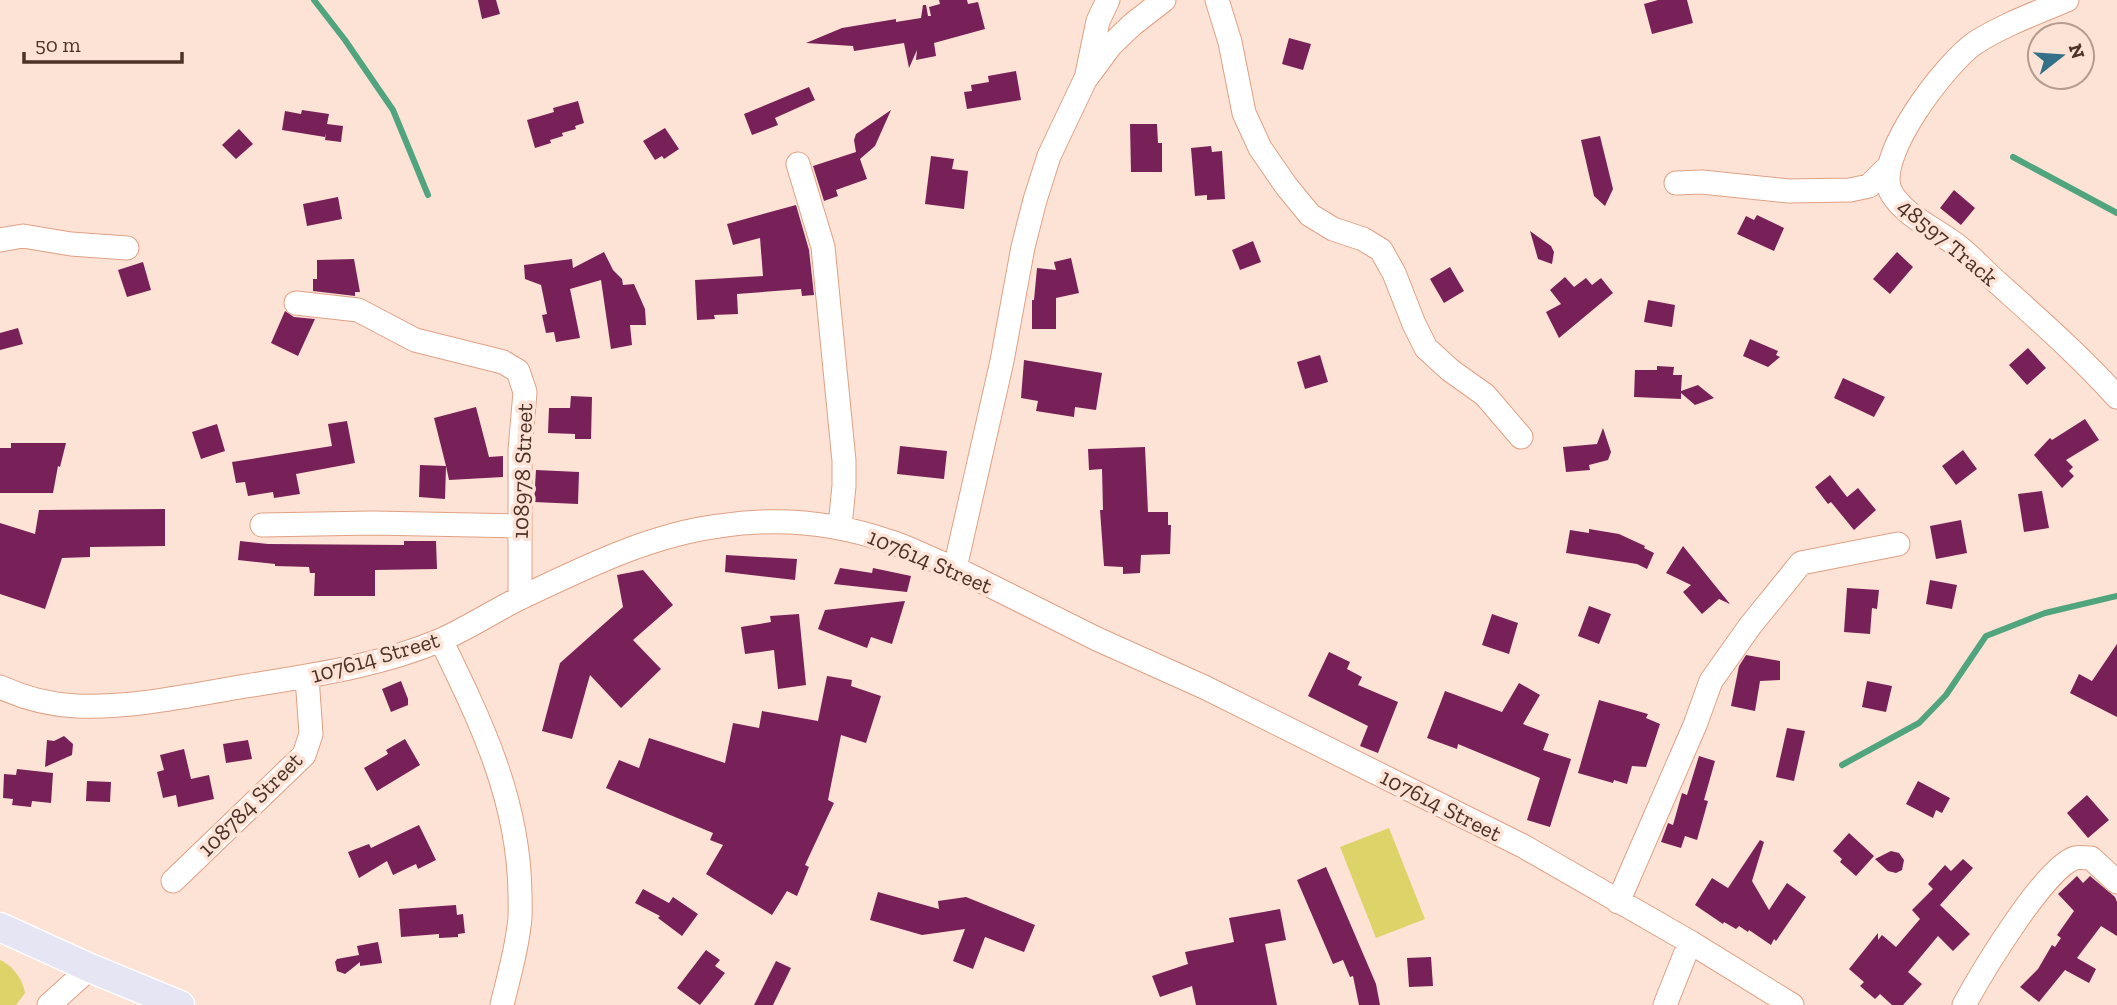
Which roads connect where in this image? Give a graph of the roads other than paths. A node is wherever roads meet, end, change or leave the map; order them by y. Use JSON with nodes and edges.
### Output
{"nodes":[{"id":1,"x":1108,"y":0,"type":"edge"},
{"id":2,"x":1164,"y":0,"type":"edge"},
{"id":3,"x":1217,"y":0,"type":"edge"},
{"id":4,"x":2067,"y":0,"type":"edge"},
{"id":5,"x":1085,"y":80,"type":"junction"},
{"id":6,"x":798,"y":164,"type":"dead end"},
{"id":7,"x":1889,"y":166,"type":"junction"},
{"id":8,"x":1676,"y":183,"type":"dead end"},
{"id":9,"x":0,"y":240,"type":"edge"},
{"id":10,"x":127,"y":248,"type":"dead end"},
{"id":11,"x":296,"y":303,"type":"dead end"},
{"id":12,"x":2117,"y":397,"type":"edge"},
{"id":13,"x":1521,"y":437,"type":"dead end"},
{"id":14,"x":261,"y":525,"type":"dead end"},
{"id":15,"x":519,"y":526,"type":"junction"},
{"id":16,"x":840,"y":526,"type":"junction"},
{"id":17,"x":1898,"y":544,"type":"dead end"},
{"id":18,"x":954,"y":568,"type":"junction"},
{"id":19,"x":520,"y":598,"type":"junction"},
{"id":20,"x":441,"y":640,"type":"junction"},
{"id":21,"x":307,"y":677,"type":"junction"},
{"id":22,"x":0,"y":687,"type":"edge"},
{"id":23,"x":173,"y":881,"type":"dead end"},
{"id":24,"x":2117,"y":882,"type":"edge"},
{"id":25,"x":1618,"y":902,"type":"junction"},
{"id":26,"x":0,"y":927,"type":"edge"},
{"id":27,"x":1690,"y":942,"type":"junction"},
{"id":28,"x":90,"y":968,"type":"junction"},
{"id":29,"x":48,"y":1005,"type":"edge"},
{"id":30,"x":180,"y":1005,"type":"edge"},
{"id":31,"x":502,"y":1005,"type":"edge"},
{"id":32,"x":1665,"y":1005,"type":"edge"},
{"id":33,"x":1792,"y":1005,"type":"edge"},
{"id":34,"x":1964,"y":1005,"type":"edge"}],
"edges":[{"from":1,"to":5,"type":"street"},
{"from":2,"to":5,"type":"street"},
{"from":3,"to":13,"type":"street"},
{"from":4,"to":7,"type":"street","name":"48597 Track"},
{"from":5,"to":18,"type":"street"},
{"from":6,"to":16,"type":"street"},
{"from":7,"to":8,"type":"street"},
{"from":7,"to":12,"type":"street","name":"48597 Track"},
{"from":9,"to":10,"type":"street"},
{"from":11,"to":15,"type":"street","name":"108978 Street"},
{"from":14,"to":15,"type":"street"},
{"from":15,"to":19,"type":"street","name":"108978 Street"},
{"from":16,"to":18,"type":"street","name":"107614 Street"},
{"from":16,"to":19,"type":"street","name":"107614 Street"},
{"from":17,"to":25,"type":"street"},
{"from":18,"to":25,"type":"street","name":"107614 Street"},
{"from":19,"to":20,"type":"street","name":"107614 Street"},
{"from":20,"to":21,"type":"street","name":"107614 Street"},
{"from":20,"to":31,"type":"street"},
{"from":21,"to":22,"type":"street","name":"107614 Street"},
{"from":21,"to":23,"type":"street","name":"108784 Street"},
{"from":24,"to":34,"type":"street"},
{"from":25,"to":27,"type":"street","name":"107614 Street"},
{"from":26,"to":28,"type":"main road"},
{"from":27,"to":32,"type":"street"},
{"from":27,"to":33,"type":"street","name":"107614 Street"},
{"from":28,"to":29,"type":"street"},
{"from":28,"to":30,"type":"main road"}]}
